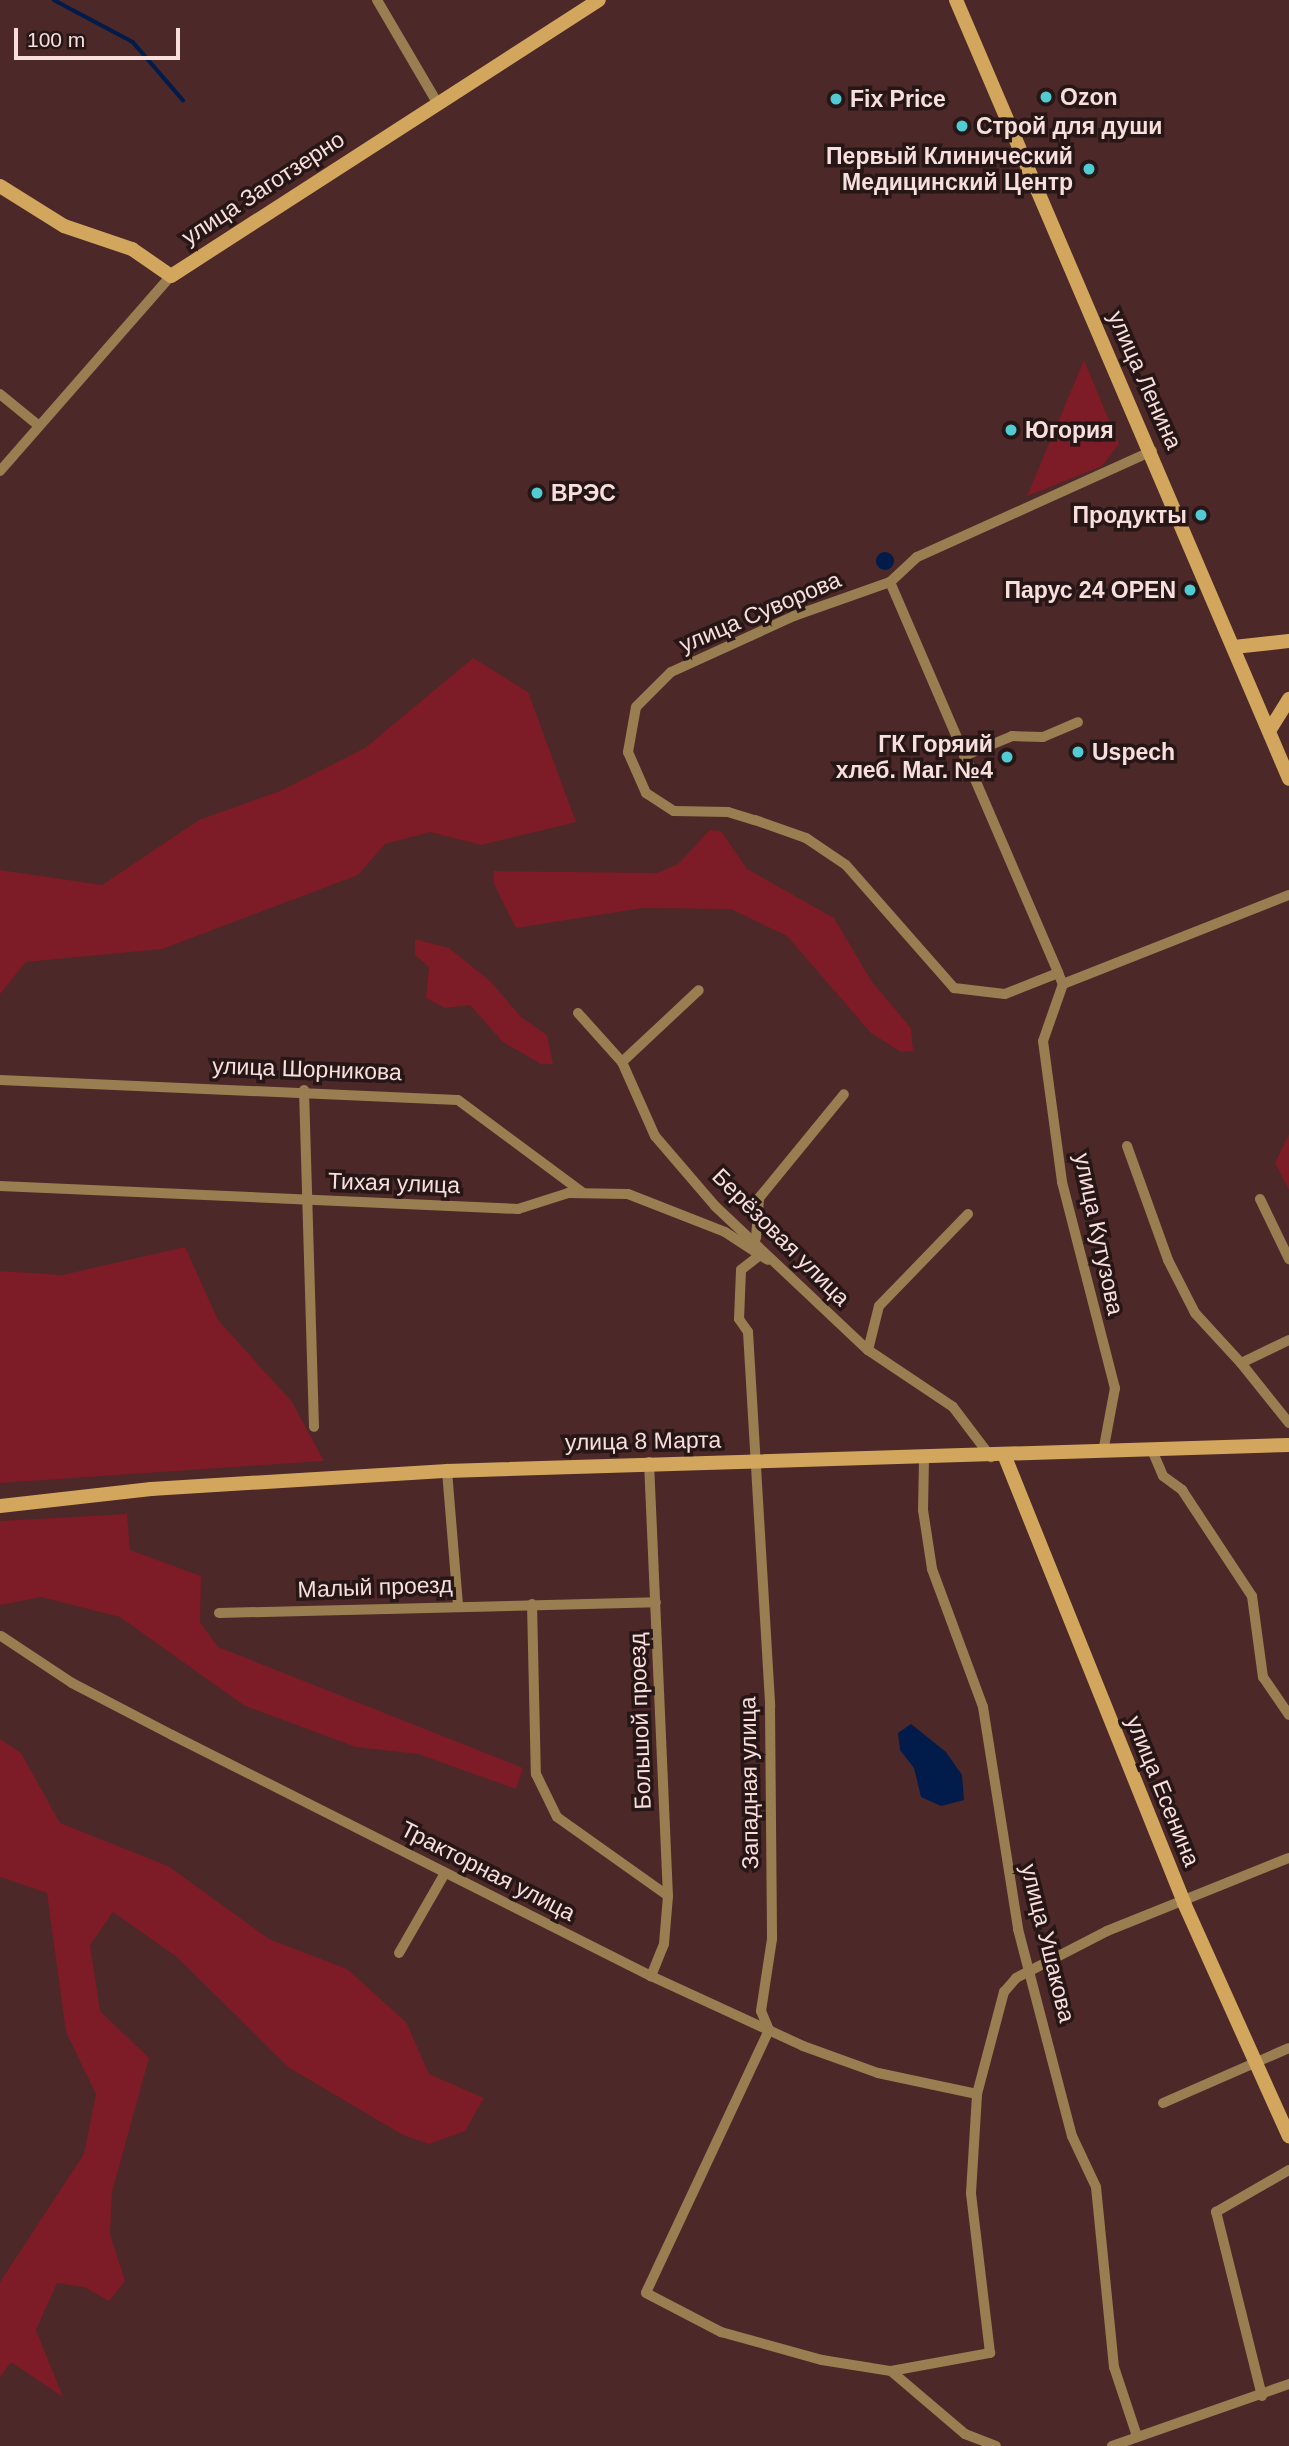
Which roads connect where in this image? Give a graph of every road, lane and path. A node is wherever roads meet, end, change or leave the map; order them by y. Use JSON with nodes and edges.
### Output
{"nodes":[{"id":1,"x":377,"y":0,"type":"edge"},
{"id":2,"x":599,"y":0,"type":"edge"},
{"id":3,"x":956,"y":0,"type":"edge"},
{"id":4,"x":438,"y":104,"type":"junction"},
{"id":5,"x":0,"y":186,"type":"edge"},
{"id":6,"x":172,"y":276,"type":"junction"},
{"id":7,"x":0,"y":394,"type":"edge"},
{"id":8,"x":39,"y":426,"type":"junction"},
{"id":9,"x":1152,"y":452,"type":"junction"},
{"id":10,"x":0,"y":471,"type":"edge"},
{"id":11,"x":890,"y":583,"type":"junction"},
{"id":12,"x":1288,"y":642,"type":"edge"},
{"id":13,"x":1234,"y":647,"type":"junction"},
{"id":14,"x":1289,"y":699,"type":"edge"},
{"id":15,"x":1078,"y":722,"type":"dead end"},
{"id":16,"x":1269,"y":732,"type":"junction"},
{"id":17,"x":964,"y":756,"type":"junction"},
{"id":18,"x":1289,"y":779,"type":"edge"},
{"id":19,"x":1289,"y":895,"type":"edge"},
{"id":20,"x":1060,"y":979,"type":"junction"},
{"id":21,"x":699,"y":990,"type":"dead end"},
{"id":22,"x":578,"y":1013,"type":"dead end"},
{"id":23,"x":622,"y":1062,"type":"junction"},
{"id":24,"x":0,"y":1080,"type":"edge"},
{"id":25,"x":304,"y":1090,"type":"junction"},
{"id":26,"x":844,"y":1094,"type":"dead end"},
{"id":27,"x":1127,"y":1146,"type":"dead end"},
{"id":28,"x":0,"y":1186,"type":"edge"},
{"id":29,"x":582,"y":1192,"type":"junction"},
{"id":30,"x":1260,"y":1199,"type":"dead end"},
{"id":31,"x":310,"y":1201,"type":"junction"},
{"id":32,"x":968,"y":1214,"type":"dead end"},
{"id":33,"x":756,"y":1238,"type":"junction"},
{"id":34,"x":764,"y":1258,"type":"junction"},
{"id":35,"x":1289,"y":1259,"type":"edge"},
{"id":36,"x":1289,"y":1340,"type":"edge"},
{"id":37,"x":868,"y":1350,"type":"junction"},
{"id":38,"x":1241,"y":1363,"type":"junction"},
{"id":39,"x":1289,"y":1423,"type":"edge"},
{"id":40,"x":314,"y":1427,"type":"dead end"},
{"id":41,"x":1289,"y":1445,"type":"edge"},
{"id":42,"x":1152,"y":1450,"type":"junction"},
{"id":43,"x":1103,"y":1452,"type":"junction"},
{"id":44,"x":998,"y":1457,"type":"junction"},
{"id":45,"x":924,"y":1459,"type":"junction"},
{"id":46,"x":649,"y":1462,"type":"junction"},
{"id":47,"x":752,"y":1462,"type":"junction"},
{"id":48,"x":447,"y":1471,"type":"junction"},
{"id":49,"x":0,"y":1506,"type":"edge"},
{"id":50,"x":656,"y":1602,"type":"junction"},
{"id":51,"x":532,"y":1604,"type":"junction"},
{"id":52,"x":458,"y":1605,"type":"junction"},
{"id":53,"x":219,"y":1613,"type":"dead end"},
{"id":54,"x":1,"y":1636,"type":"edge"},
{"id":55,"x":1289,"y":1715,"type":"edge"},
{"id":56,"x":1289,"y":1858,"type":"edge"},
{"id":57,"x":445,"y":1873,"type":"junction"},
{"id":58,"x":668,"y":1896,"type":"junction"},
{"id":59,"x":1184,"y":1903,"type":"junction"},
{"id":60,"x":399,"y":1953,"type":"dead end"},
{"id":61,"x":1030,"y":1973,"type":"junction"},
{"id":62,"x":651,"y":1976,"type":"junction"},
{"id":63,"x":769,"y":2030,"type":"junction"},
{"id":64,"x":1289,"y":2048,"type":"edge"},
{"id":65,"x":1256,"y":2062,"type":"junction"},
{"id":66,"x":977,"y":2094,"type":"junction"},
{"id":67,"x":1163,"y":2103,"type":"dead end"},
{"id":68,"x":1289,"y":2137,"type":"edge"},
{"id":69,"x":1289,"y":2170,"type":"edge"},
{"id":70,"x":891,"y":2371,"type":"junction"},
{"id":71,"x":1289,"y":2384,"type":"edge"},
{"id":72,"x":1262,"y":2396,"type":"junction"},
{"id":73,"x":1138,"y":2436,"type":"junction"},
{"id":74,"x":996,"y":2446,"type":"edge"},
{"id":75,"x":1112,"y":2446,"type":"edge"}],
"edges":[{"from":1,"to":4,"type":"street"},
{"from":2,"to":4,"type":"main road","name":"улица Заготзерно"},
{"from":3,"to":9,"type":"main road","name":"улица Ленина"},
{"from":4,"to":6,"type":"main road","name":"улица Заготзерно"},
{"from":5,"to":6,"type":"main road"},
{"from":6,"to":8,"type":"street","name":"улица Заготзерно"},
{"from":7,"to":8,"type":"street"},
{"from":8,"to":10,"type":"street","name":"улица Заготзерно"},
{"from":9,"to":11,"type":"street","name":"улица Суворова"},
{"from":9,"to":13,"type":"main road","name":"улица Ленина"},
{"from":11,"to":17,"type":"street"},
{"from":11,"to":20,"type":"street","name":"улица Суворова"},
{"from":12,"to":13,"type":"main road"},
{"from":13,"to":16,"type":"main road","name":"улица Ленина"},
{"from":14,"to":16,"type":"main road"},
{"from":15,"to":17,"type":"street"},
{"from":16,"to":18,"type":"main road","name":"улица Ленина"},
{"from":17,"to":20,"type":"street"},
{"from":19,"to":20,"type":"street"},
{"from":20,"to":43,"type":"street","name":"улица Кутузова"},
{"from":21,"to":23,"type":"street"},
{"from":22,"to":23,"type":"street","name":"Берёзовая улица"},
{"from":23,"to":33,"type":"street","name":"Берёзовая улица"},
{"from":24,"to":25,"type":"street","name":"улица Шорникова"},
{"from":25,"to":29,"type":"street","name":"улица Шорникова"},
{"from":25,"to":31,"type":"street"},
{"from":26,"to":33,"type":"street"},
{"from":27,"to":38,"type":"street","name":"улица Кутузова"},
{"from":28,"to":31,"type":"street","name":"Тихая улица"},
{"from":29,"to":31,"type":"street","name":"Тихая улица"},
{"from":29,"to":34,"type":"street","name":"Тихая улица"},
{"from":30,"to":35,"type":"street"},
{"from":31,"to":40,"type":"street"},
{"from":32,"to":37,"type":"street"},
{"from":33,"to":34,"type":"street","name":"Берёзовая улица"},
{"from":34,"to":37,"type":"street","name":"Берёзовая улица"},
{"from":34,"to":47,"type":"street","name":"Западная улица"},
{"from":36,"to":38,"type":"street"},
{"from":37,"to":44,"type":"street","name":"Берёзовая улица"},
{"from":38,"to":39,"type":"street","name":"улица Кутузова"},
{"from":41,"to":42,"type":"main road","name":"улица 8 Марта"},
{"from":42,"to":43,"type":"main road","name":"улица 8 Марта"},
{"from":42,"to":55,"type":"street"},
{"from":43,"to":44,"type":"main road","name":"улица 8 Марта"},
{"from":44,"to":45,"type":"main road","name":"улица 8 Марта"},
{"from":44,"to":59,"type":"main road","name":"улица Есенина"},
{"from":45,"to":47,"type":"main road","name":"улица 8 Марта"},
{"from":45,"to":61,"type":"street","name":"улица Ушакова"},
{"from":46,"to":47,"type":"main road","name":"улица 8 Марта"},
{"from":46,"to":48,"type":"main road","name":"улица 8 Марта"},
{"from":46,"to":50,"type":"street","name":"Большой проезд"},
{"from":47,"to":63,"type":"street","name":"Западная улица"},
{"from":48,"to":49,"type":"main road","name":"улица 8 Марта"},
{"from":48,"to":52,"type":"street"},
{"from":50,"to":51,"type":"street","name":"Малый проезд"},
{"from":50,"to":58,"type":"street","name":"Большой проезд"},
{"from":51,"to":52,"type":"street","name":"Малый проезд"},
{"from":51,"to":58,"type":"street"},
{"from":52,"to":53,"type":"street","name":"Малый проезд"},
{"from":54,"to":57,"type":"street","name":"Тракторная улица"},
{"from":56,"to":59,"type":"street"},
{"from":57,"to":60,"type":"street"},
{"from":57,"to":62,"type":"street","name":"Тракторная улица"},
{"from":58,"to":62,"type":"street","name":"Большой проезд"},
{"from":59,"to":61,"type":"street"},
{"from":59,"to":65,"type":"main road","name":"улица Есенина"},
{"from":61,"to":66,"type":"street"},
{"from":61,"to":73,"type":"street","name":"улица Ушакова"},
{"from":62,"to":63,"type":"street","name":"Тракторная улица"},
{"from":63,"to":66,"type":"street","name":"Тракторная улица"},
{"from":63,"to":70,"type":"street"},
{"from":64,"to":65,"type":"street"},
{"from":65,"to":67,"type":"street"},
{"from":65,"to":68,"type":"main road","name":"улица Есенина"},
{"from":66,"to":70,"type":"street"},
{"from":69,"to":72,"type":"street"},
{"from":70,"to":74,"type":"street"},
{"from":71,"to":72,"type":"street"},
{"from":72,"to":73,"type":"street"},
{"from":73,"to":75,"type":"street"}]}
